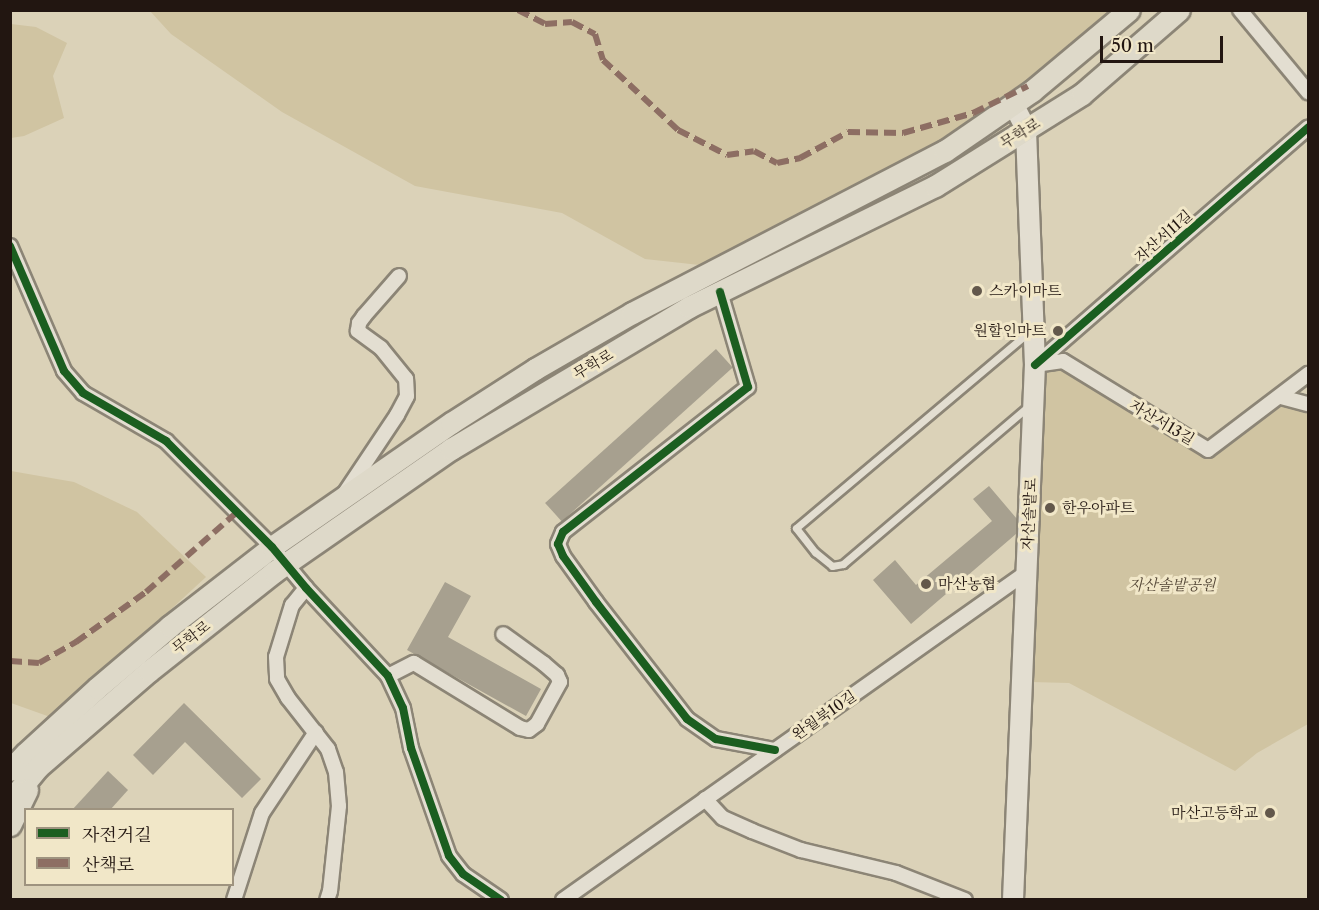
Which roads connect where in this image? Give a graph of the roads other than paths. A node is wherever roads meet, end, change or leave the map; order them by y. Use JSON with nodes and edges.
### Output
{"nodes":[{"id":1,"x":1129,"y":10,"type":"edge"},
{"id":2,"x":1179,"y":10,"type":"edge"},
{"id":3,"x":1240,"y":10,"type":"edge"},
{"id":4,"x":1308,"y":92,"type":"edge"},
{"id":5,"x":1014,"y":105,"type":"junction"},
{"id":6,"x":1308,"y":128,"type":"edge"},
{"id":7,"x":1026,"y":129,"type":"junction"},
{"id":8,"x":10,"y":246,"type":"edge"},
{"id":9,"x":399,"y":276,"type":"dead end"},
{"id":10,"x":720,"y":292,"type":"junction"},
{"id":11,"x":1034,"y":328,"type":"junction"},
{"id":12,"x":1035,"y":365,"type":"junction"},
{"id":13,"x":1308,"y":374,"type":"edge"},
{"id":14,"x":1281,"y":397,"type":"junction"},
{"id":15,"x":1035,"y":401,"type":"junction"},
{"id":16,"x":1308,"y":404,"type":"edge"},
{"id":17,"x":340,"y":500,"type":"junction"},
{"id":18,"x":272,"y":547,"type":"junction"},
{"id":19,"x":285,"y":564,"type":"junction"},
{"id":20,"x":1027,"y":572,"type":"junction"},
{"id":21,"x":306,"y":588,"type":"junction"},
{"id":22,"x":502,"y":634,"type":"dead end"},
{"id":23,"x":388,"y":676,"type":"junction"},
{"id":24,"x":316,"y":732,"type":"junction"},
{"id":25,"x":775,"y":750,"type":"junction"},
{"id":26,"x":38,"y":767,"type":"junction"},
{"id":27,"x":12,"y":768,"type":"edge"},
{"id":28,"x":705,"y":799,"type":"junction"},
{"id":29,"x":10,"y":801,"type":"edge"},
{"id":30,"x":10,"y":825,"type":"edge"},
{"id":31,"x":234,"y":900,"type":"edge"},
{"id":32,"x":327,"y":900,"type":"edge"},
{"id":33,"x":501,"y":900,"type":"edge"},
{"id":34,"x":563,"y":900,"type":"edge"},
{"id":35,"x":965,"y":900,"type":"edge"},
{"id":36,"x":1013,"y":900,"type":"edge"}],
"edges":[{"from":1,"to":5,"type":"main road","name":"무학로"},
{"from":2,"to":7,"type":"main road","name":"무학로"},
{"from":3,"to":4,"type":"street"},
{"from":5,"to":7,"type":"main road"},
{"from":5,"to":17,"type":"main road","name":"무학로"},
{"from":6,"to":12,"type":"street","name":"자산서11길"},
{"from":7,"to":10,"type":"main road","name":"무학로"},
{"from":7,"to":11,"type":"main road","name":"자산솔밭로"},
{"from":8,"to":18,"type":"street"},
{"from":9,"to":17,"type":"street"},
{"from":10,"to":19,"type":"main road","name":"무학로"},
{"from":10,"to":25,"type":"street"},
{"from":11,"to":12,"type":"main road","name":"자산솔밭로"},
{"from":11,"to":15,"type":"lane"},
{"from":12,"to":14,"type":"street","name":"자산서13길"},
{"from":12,"to":15,"type":"main road","name":"자산솔밭로"},
{"from":13,"to":14,"type":"street","name":"자산서13길"},
{"from":14,"to":16,"type":"street"},
{"from":15,"to":20,"type":"main road","name":"자산솔밭로"},
{"from":17,"to":18,"type":"main road","name":"무학로"},
{"from":18,"to":19,"type":"street"},
{"from":18,"to":27,"type":"main road","name":"무학로"},
{"from":19,"to":21,"type":"street"},
{"from":19,"to":26,"type":"main road","name":"무학로"},
{"from":20,"to":25,"type":"street","name":"완월북10길"},
{"from":20,"to":36,"type":"main road","name":"자산솔밭로"},
{"from":21,"to":23,"type":"street"},
{"from":21,"to":24,"type":"street"},
{"from":22,"to":23,"type":"street"},
{"from":23,"to":33,"type":"street"},
{"from":24,"to":31,"type":"street"},
{"from":24,"to":32,"type":"street"},
{"from":25,"to":28,"type":"street","name":"완월북10길"},
{"from":26,"to":29,"type":"main road","name":"무학로"},
{"from":26,"to":30,"type":"main road","name":"무학로"},
{"from":28,"to":34,"type":"street","name":"완월북10길"},
{"from":28,"to":35,"type":"street"}]}
